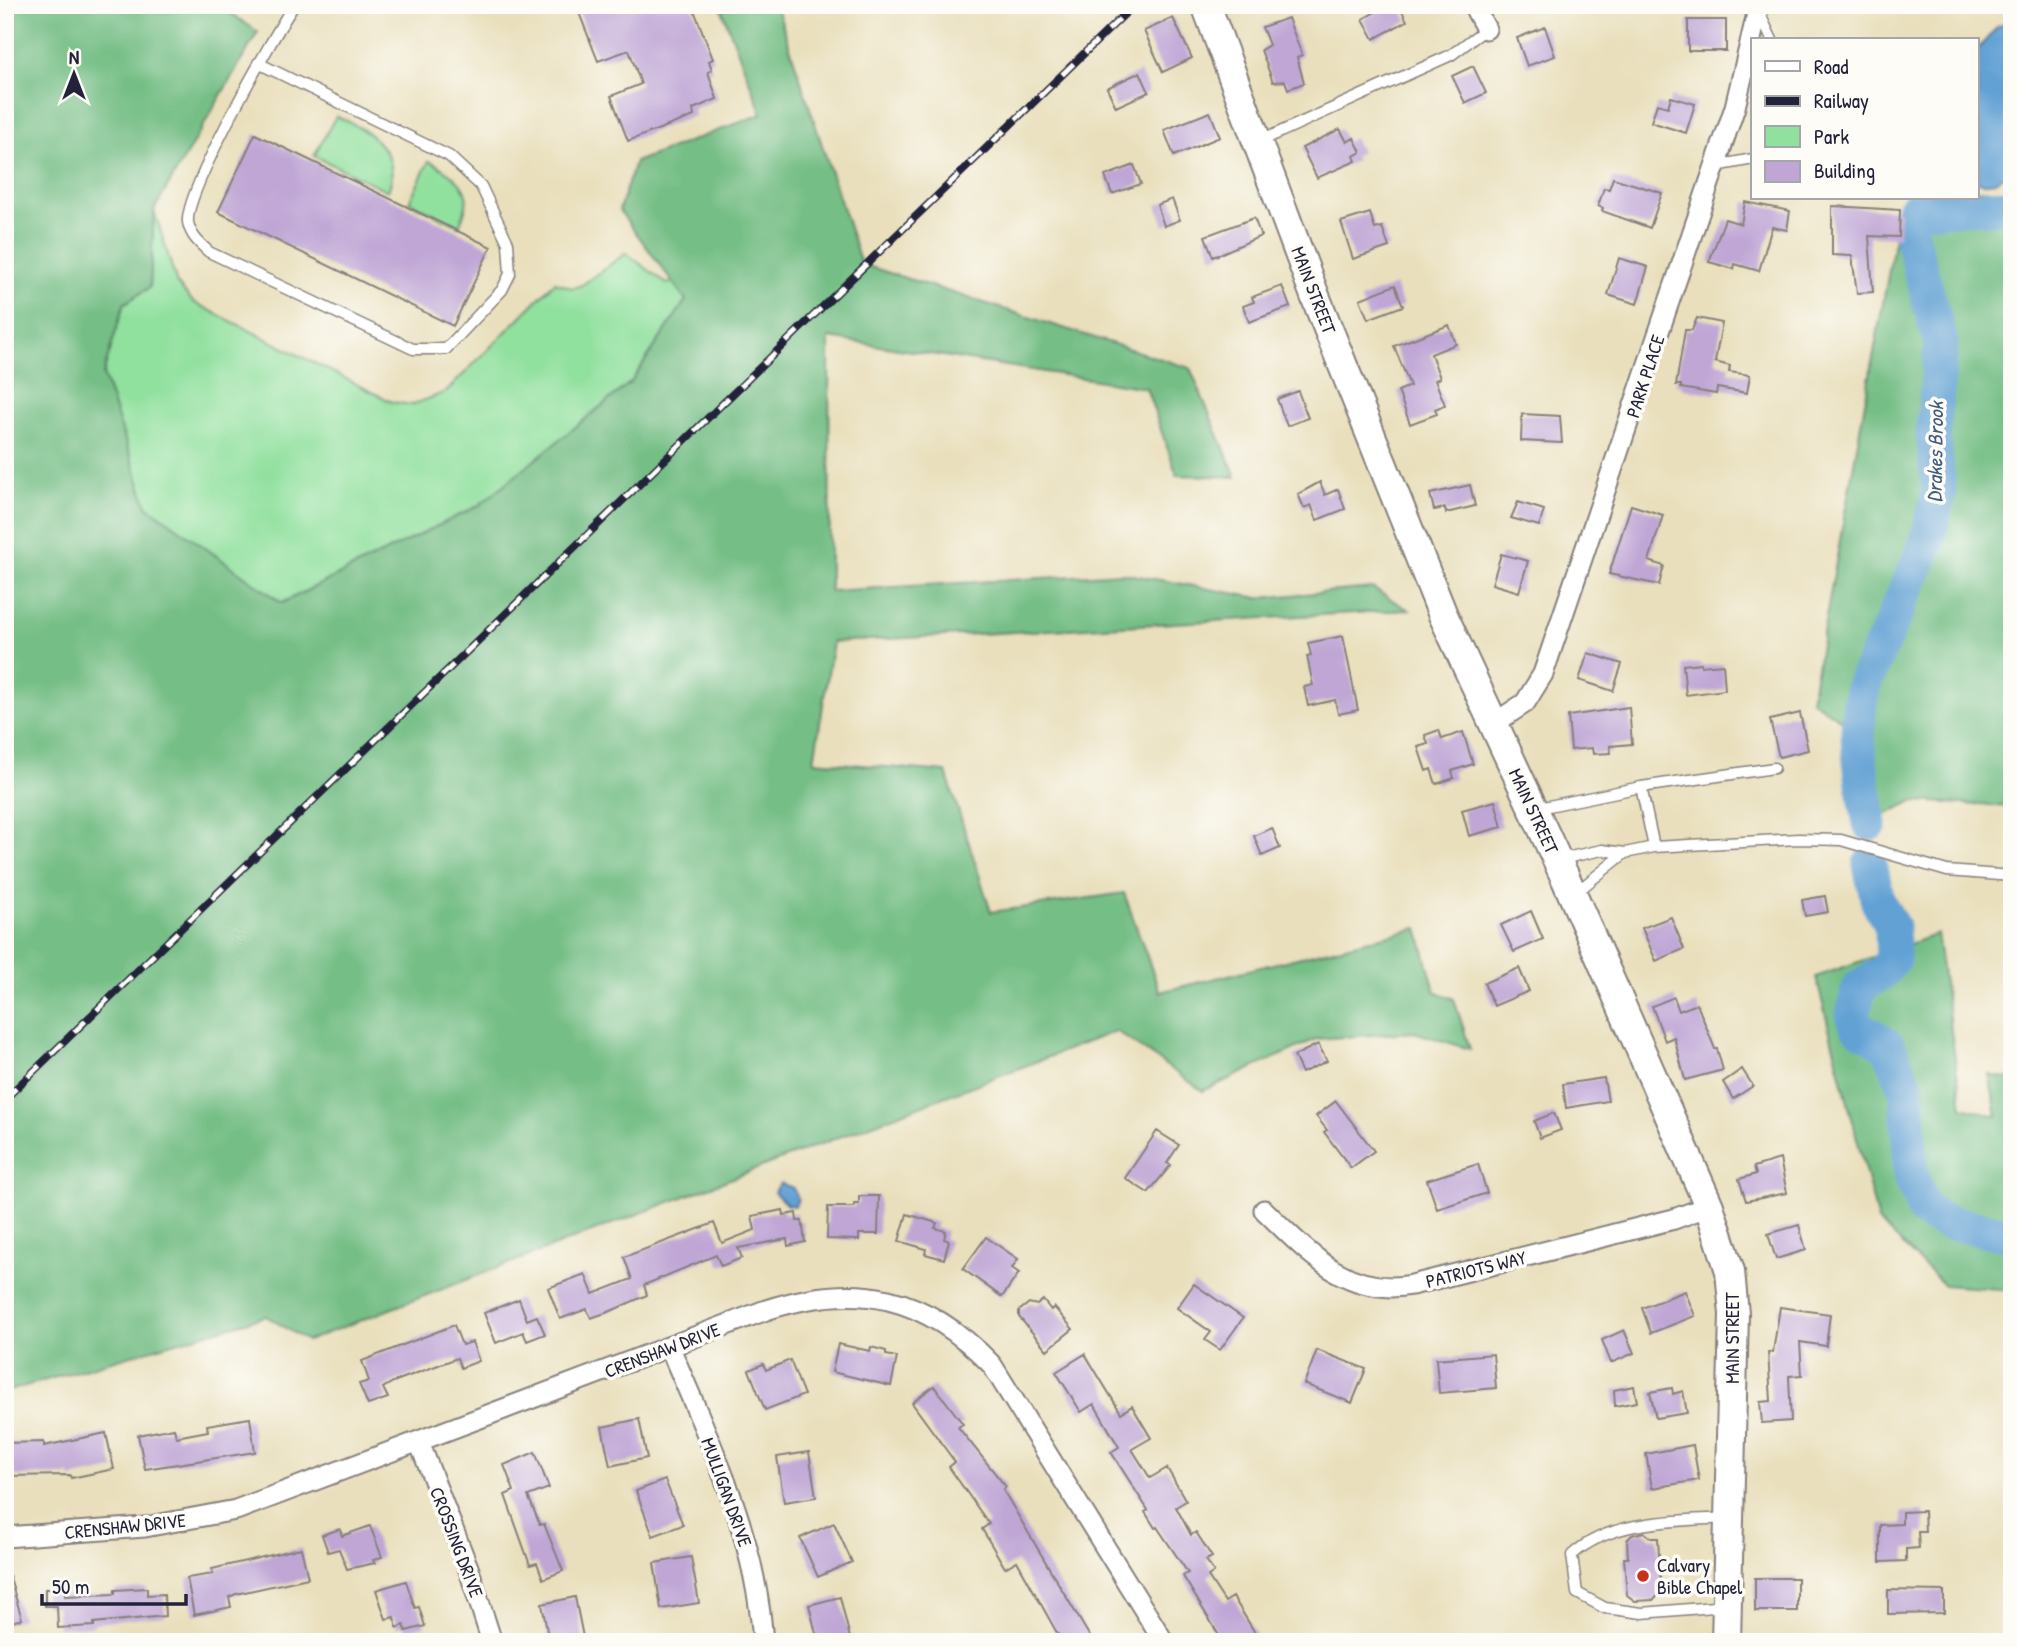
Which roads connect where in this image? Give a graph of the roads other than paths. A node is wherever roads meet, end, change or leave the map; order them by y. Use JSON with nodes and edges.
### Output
{"nodes":[{"id":1,"x":294,"y":5,"type":"edge"},
{"id":2,"x":1206,"y":5,"type":"edge"},
{"id":3,"x":1472,"y":5,"type":"edge"},
{"id":4,"x":1758,"y":8,"type":"edge"},
{"id":5,"x":1486,"y":29,"type":"joint"},
{"id":6,"x":1754,"y":38,"type":"edge"},
{"id":7,"x":1771,"y":38,"type":"edge"},
{"id":8,"x":1751,"y":60,"type":"edge"},
{"id":9,"x":258,"y":63,"type":"junction"},
{"id":10,"x":1258,"y":143,"type":"junction"},
{"id":11,"x":1751,"y":159,"type":"edge"},
{"id":12,"x":1716,"y":166,"type":"junction"},
{"id":13,"x":1493,"y":724,"type":"junction"},
{"id":14,"x":1774,"y":768,"type":"dead end"},
{"id":15,"x":1641,"y":787,"type":"junction"},
{"id":16,"x":1534,"y":809,"type":"junction"},
{"id":17,"x":1654,"y":847,"type":"junction"},
{"id":18,"x":1625,"y":853,"type":"junction"},
{"id":19,"x":1558,"y":861,"type":"junction"},
{"id":20,"x":2011,"y":879,"type":"edge"},
{"id":21,"x":1571,"y":891,"type":"junction"},
{"id":22,"x":1709,"y":1206,"type":"junction"},
{"id":23,"x":1264,"y":1210,"type":"dead end"},
{"id":24,"x":670,"y":1348,"type":"junction"},
{"id":25,"x":419,"y":1443,"type":"junction"},
{"id":26,"x":1728,"y":1518,"type":"junction"},
{"id":27,"x":5,"y":1537,"type":"edge"},
{"id":28,"x":1727,"y":1606,"type":"junction"},
{"id":29,"x":492,"y":1642,"type":"edge"},
{"id":30,"x":763,"y":1642,"type":"edge"},
{"id":31,"x":1164,"y":1642,"type":"edge"},
{"id":32,"x":1726,"y":1642,"type":"edge"}],
"edges":[{"from":1,"to":9,"type":"lane"},
{"from":2,"to":10,"type":"street","name":"MAIN STREET"},
{"from":3,"to":5,"type":"street"},
{"from":4,"to":6,"type":"street","name":"PARK PLACE"},
{"from":4,"to":7,"type":"lane"},
{"from":5,"to":10,"type":"lane"},
{"from":8,"to":12,"type":"street","name":"PARK PLACE"},
{"from":9,"to":9,"type":"lane"},
{"from":10,"to":13,"type":"street","name":"MAIN STREET"},
{"from":11,"to":12,"type":"lane"},
{"from":12,"to":13,"type":"street","name":"PARK PLACE"},
{"from":13,"to":16,"type":"street","name":"MAIN STREET"},
{"from":14,"to":15,"type":"lane"},
{"from":15,"to":16,"type":"lane"},
{"from":15,"to":17,"type":"lane"},
{"from":16,"to":19,"type":"street","name":"MAIN STREET"},
{"from":17,"to":18,"type":"lane"},
{"from":17,"to":20,"type":"lane"},
{"from":18,"to":19,"type":"lane"},
{"from":18,"to":21,"type":"lane"},
{"from":19,"to":21,"type":"street","name":"MAIN STREET"},
{"from":21,"to":22,"type":"street","name":"MAIN STREET"},
{"from":22,"to":23,"type":"street","name":"PATRIOTS WAY"},
{"from":22,"to":26,"type":"street","name":"MAIN STREET"},
{"from":24,"to":25,"type":"street","name":"CRENSHAW DRIVE"},
{"from":24,"to":30,"type":"street","name":"MULLIGAN DRIVE"},
{"from":24,"to":31,"type":"street","name":"CRENSHAW DRIVE"},
{"from":25,"to":27,"type":"street","name":"CRENSHAW DRIVE"},
{"from":25,"to":29,"type":"street","name":"CROSSING DRIVE"},
{"from":26,"to":28,"type":"street","name":"MAIN STREET"},
{"from":26,"to":28,"type":"lane"},
{"from":28,"to":32,"type":"street","name":"MAIN STREET"}]}
